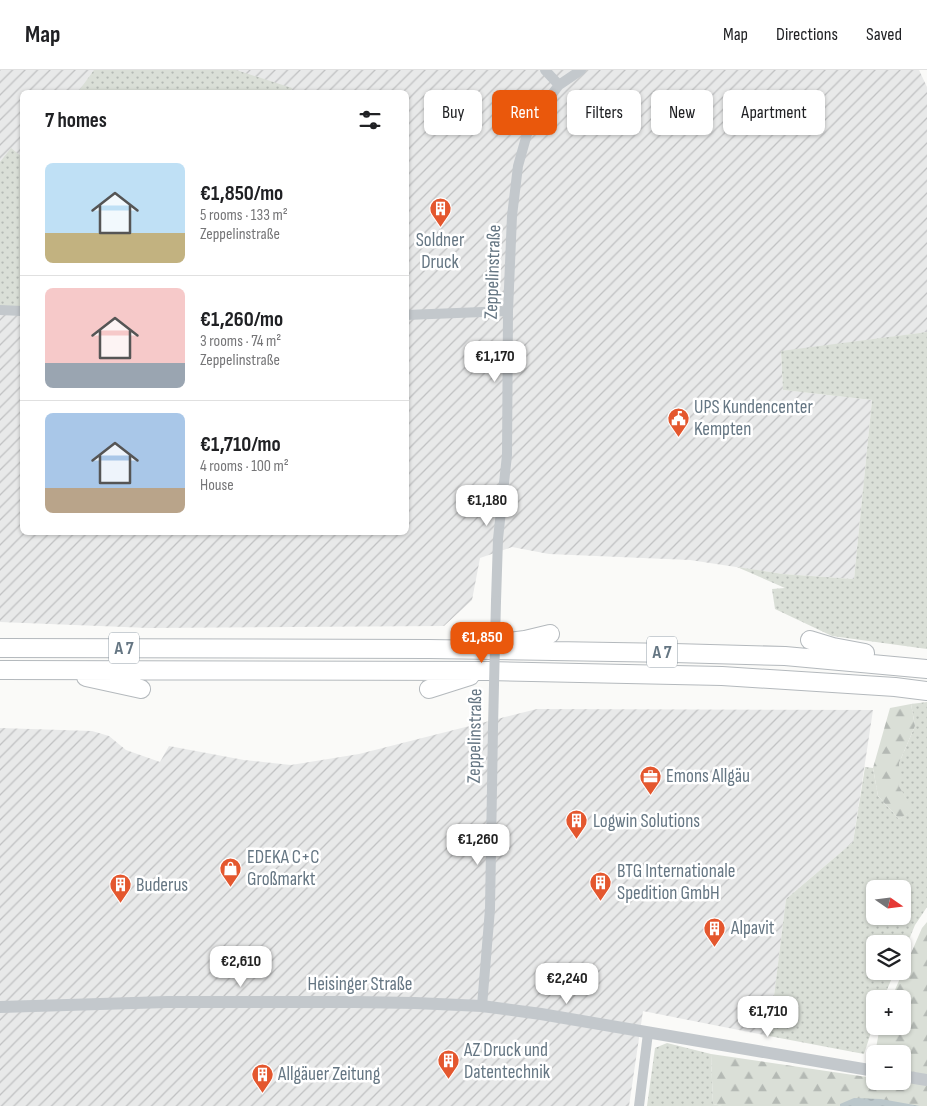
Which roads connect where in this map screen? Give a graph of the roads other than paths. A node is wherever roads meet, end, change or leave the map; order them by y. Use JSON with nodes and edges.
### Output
{"nodes":[{"id":1,"x":545,"y":70,"type":"edge"},
{"id":2,"x":581,"y":70,"type":"edge"},
{"id":3,"x":559,"y":85,"type":"junction"},
{"id":4,"x":0,"y":310,"type":"edge"},
{"id":5,"x":20,"y":311,"type":"edge"},
{"id":6,"x":508,"y":311,"type":"junction"},
{"id":7,"x":409,"y":315,"type":"edge"},
{"id":8,"x":550,"y":634,"type":"dead end"},
{"id":9,"x":810,"y":640,"type":"dead end"},
{"id":10,"x":0,"y":648,"type":"edge"},
{"id":11,"x":429,"y":649,"type":"junction"},
{"id":12,"x":895,"y":666,"type":"junction"},
{"id":13,"x":927,"y":669,"type":"edge"},
{"id":14,"x":0,"y":670,"type":"edge"},
{"id":15,"x":52,"y":670,"type":"junction"},
{"id":16,"x":487,"y":671,"type":"junction"},
{"id":17,"x":141,"y":689,"type":"dead end"},
{"id":18,"x":429,"y":689,"type":"dead end"},
{"id":19,"x":927,"y":691,"type":"edge"},
{"id":20,"x":482,"y":1006,"type":"junction"},
{"id":21,"x":0,"y":1007,"type":"edge"},
{"id":22,"x":652,"y":1034,"type":"junction"},
{"id":23,"x":866,"y":1069,"type":"edge"},
{"id":24,"x":911,"y":1077,"type":"edge"},
{"id":25,"x":927,"y":1080,"type":"edge"},
{"id":26,"x":638,"y":1106,"type":"edge"}],
"edges":[{"from":1,"to":3,"type":"street"},
{"from":2,"to":3,"type":"street","name":"Zeppelinstraße"},
{"from":3,"to":6,"type":"street","name":"Zeppelinstraße"},
{"from":4,"to":5,"type":"street"},
{"from":6,"to":7,"type":"street"},
{"from":6,"to":20,"type":"street","name":"Zeppelinstraße","bridge":true},
{"from":8,"to":11,"type":"highway"},
{"from":9,"to":12,"type":"highway"},
{"from":10,"to":11,"type":"highway","number":"A 7"},
{"from":11,"to":12,"type":"highway","number":"A 7"},
{"from":12,"to":13,"type":"highway","number":"A 7"},
{"from":14,"to":15,"type":"highway","number":"A 7"},
{"from":15,"to":16,"type":"highway","number":"A 7"},
{"from":15,"to":17,"type":"highway"},
{"from":16,"to":18,"type":"highway"},
{"from":16,"to":19,"type":"highway","number":"A 7"},
{"from":20,"to":21,"type":"street","name":"Heisinger Straße"},
{"from":20,"to":22,"type":"street","name":"Heisinger Straße"},
{"from":22,"to":23,"type":"street","name":"Heisinger Straße"},
{"from":22,"to":26,"type":"street"},
{"from":24,"to":25,"type":"street"}]}
